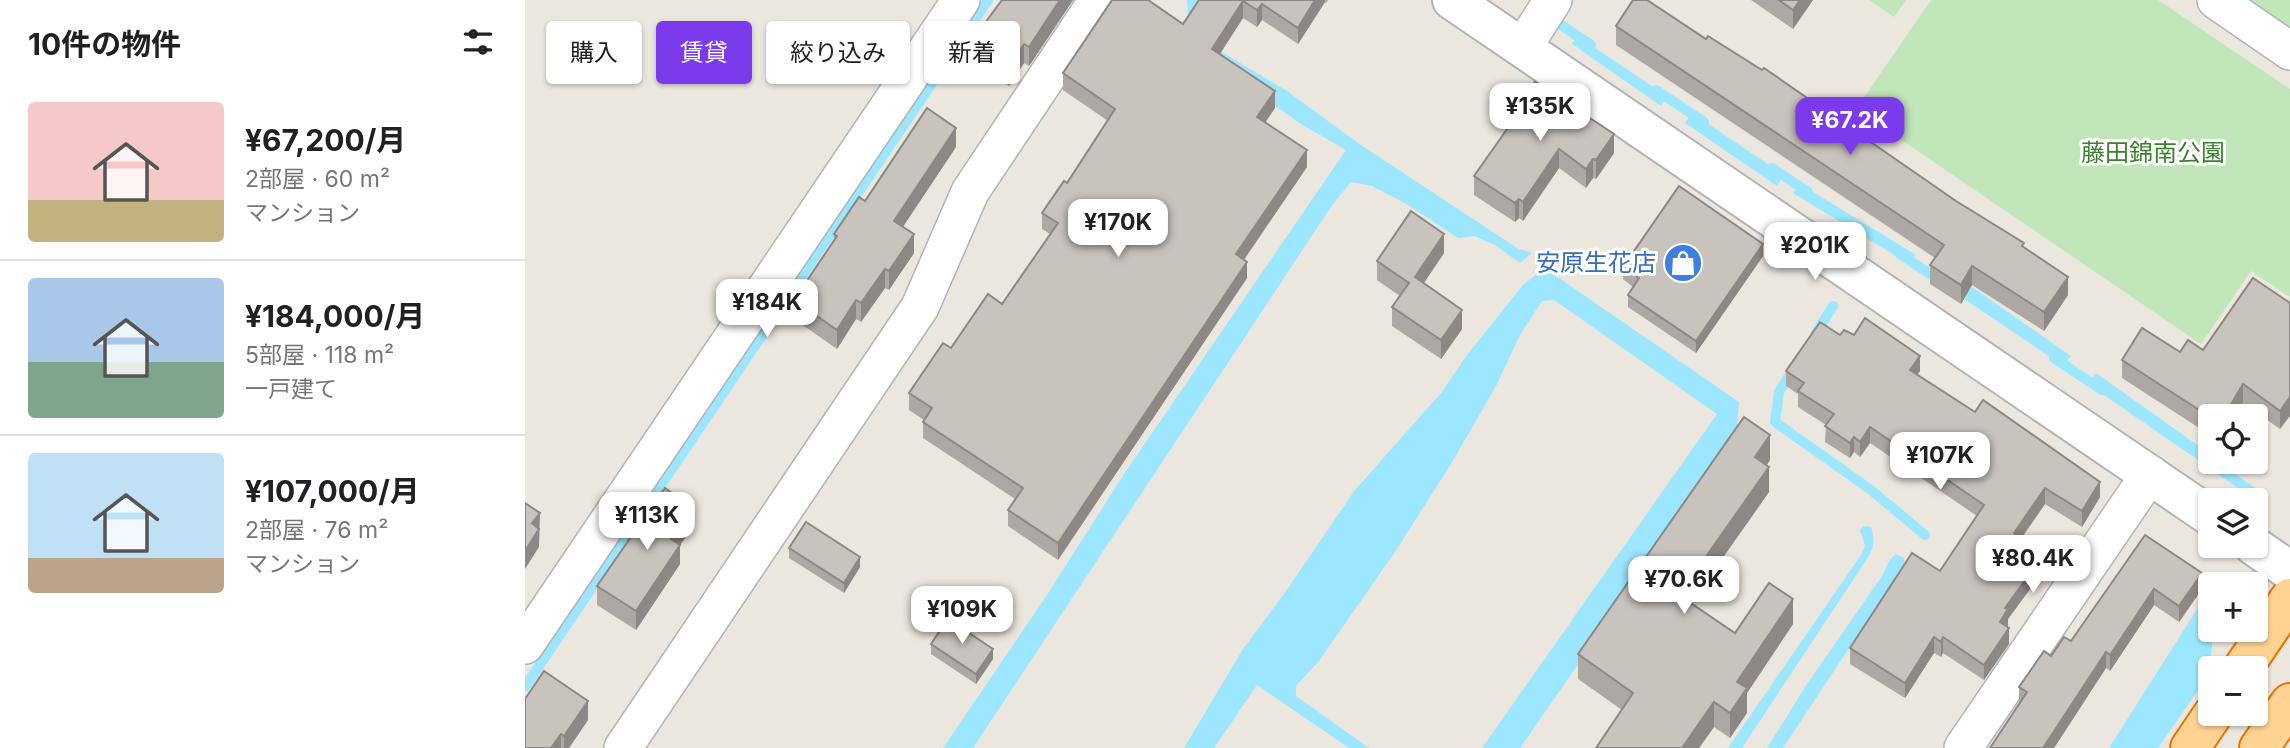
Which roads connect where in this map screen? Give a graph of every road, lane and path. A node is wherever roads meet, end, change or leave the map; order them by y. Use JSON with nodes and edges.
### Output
{"nodes":[{"id":1,"x":961,"y":0,"type":"edge"},
{"id":2,"x":1098,"y":0,"type":"edge"},
{"id":3,"x":1452,"y":0,"type":"edge"},
{"id":4,"x":2215,"y":0,"type":"edge"},
{"id":5,"x":1540,"y":20,"type":"edge"},
{"id":6,"x":2290,"y":51,"type":"edge"},
{"id":7,"x":2150,"y":474,"type":"junction"},
{"id":8,"x":2198,"y":508,"type":"edge"},
{"id":9,"x":2268,"y":556,"type":"edge"},
{"id":10,"x":2290,"y":571,"type":"edge"},
{"id":11,"x":2290,"y":598,"type":"edge"},
{"id":12,"x":525,"y":645,"type":"edge"},
{"id":13,"x":2251,"y":656,"type":"edge"},
{"id":14,"x":2290,"y":704,"type":"edge"},
{"id":15,"x":2205,"y":726,"type":"edge"},
{"id":16,"x":623,"y":748,"type":"edge"},
{"id":17,"x":1963,"y":748,"type":"edge"},
{"id":18,"x":2190,"y":748,"type":"edge"},
{"id":19,"x":2259,"y":748,"type":"edge"}],
"edges":[{"from":1,"to":12,"type":"street"},
{"from":2,"to":16,"type":"street"},
{"from":3,"to":5,"type":"street"},
{"from":4,"to":6,"type":"street"},
{"from":5,"to":7,"type":"street"},
{"from":7,"to":8,"type":"street"},
{"from":7,"to":17,"type":"street"},
{"from":9,"to":10,"type":"street"},
{"from":11,"to":13,"type":"highway"},
{"from":14,"to":19,"type":"highway"},
{"from":15,"to":18,"type":"highway"}]}
